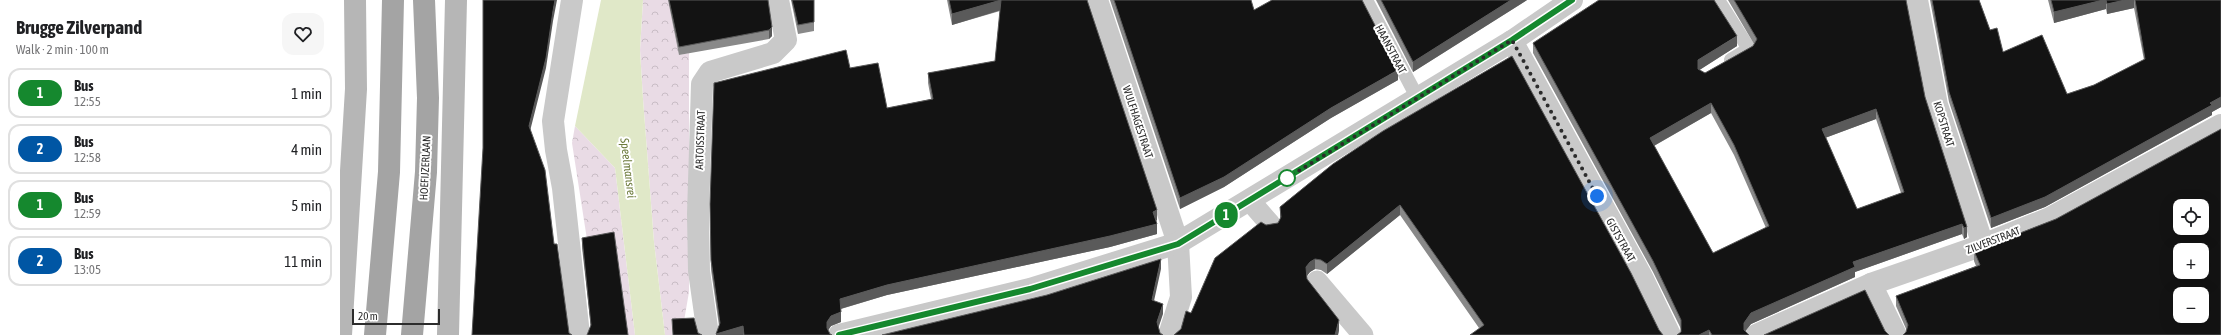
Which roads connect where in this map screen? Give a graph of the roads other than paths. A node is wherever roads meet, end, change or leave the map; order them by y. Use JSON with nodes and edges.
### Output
{"nodes":[{"id":1,"x":355,"y":0,"type":"edge"},
{"id":2,"x":393,"y":0,"type":"edge"},
{"id":3,"x":424,"y":0,"type":"edge"},
{"id":4,"x":456,"y":0,"type":"edge"},
{"id":5,"x":572,"y":0,"type":"edge"},
{"id":6,"x":778,"y":0,"type":"edge"},
{"id":7,"x":1097,"y":0,"type":"edge"},
{"id":8,"x":1366,"y":0,"type":"edge"},
{"id":9,"x":1572,"y":0,"type":"edge"},
{"id":10,"x":1718,"y":0,"type":"edge"},
{"id":11,"x":1917,"y":0,"type":"edge"},
{"id":12,"x":1512,"y":40,"type":"junction"},
{"id":13,"x":1717,"y":68,"type":"edge"},
{"id":14,"x":1417,"y":97,"type":"junction"},
{"id":15,"x":2221,"y":125,"type":"edge"},
{"id":16,"x":1250,"y":201,"type":"junction"},
{"id":17,"x":1270,"y":224,"type":"edge"},
{"id":18,"x":1178,"y":244,"type":"junction"},
{"id":19,"x":1983,"y":245,"type":"junction"},
{"id":20,"x":1317,"y":281,"type":"dead end"},
{"id":21,"x":1871,"y":284,"type":"junction"},
{"id":22,"x":341,"y":335,"type":"edge"},
{"id":23,"x":376,"y":335,"type":"edge"},
{"id":24,"x":412,"y":335,"type":"edge"},
{"id":25,"x":448,"y":335,"type":"edge"},
{"id":26,"x":579,"y":335,"type":"edge"},
{"id":27,"x":708,"y":335,"type":"edge"},
{"id":28,"x":839,"y":335,"type":"edge"},
{"id":29,"x":1169,"y":335,"type":"edge"},
{"id":30,"x":1363,"y":335,"type":"edge"},
{"id":31,"x":1670,"y":335,"type":"edge"},
{"id":32,"x":1756,"y":335,"type":"edge"},
{"id":33,"x":1896,"y":335,"type":"edge"}],
"edges":[{"from":1,"to":22,"type":"main road"},
{"from":2,"to":23,"type":"main road"},
{"from":3,"to":24,"type":"main road","name":"HOEFIJZERLAAN"},
{"from":4,"to":25,"type":"main road"},
{"from":5,"to":26,"type":"street"},
{"from":6,"to":27,"type":"street","name":"ARTOISSTRAAT"},
{"from":7,"to":18,"type":"street","name":"WULFHAGESTRAAT"},
{"from":8,"to":14,"type":"lane","name":"HAANSTRAAT"},
{"from":9,"to":12,"type":"street"},
{"from":10,"to":13,"type":"lane"},
{"from":11,"to":19,"type":"street","name":"KOPSTRAAT"},
{"from":12,"to":14,"type":"street"},
{"from":12,"to":31,"type":"street","name":"GISTSTRAAT"},
{"from":14,"to":16,"type":"street"},
{"from":15,"to":19,"type":"street","name":"ZILVERSTRAAT"},
{"from":16,"to":17,"type":"street"},
{"from":16,"to":18,"type":"street"},
{"from":18,"to":28,"type":"street"},
{"from":18,"to":29,"type":"street","name":"WULFHAGESTRAAT"},
{"from":19,"to":21,"type":"street","name":"ZILVERSTRAAT"},
{"from":20,"to":30,"type":"street"},
{"from":21,"to":32,"type":"street","name":"ZILVERSTRAAT"},
{"from":21,"to":33,"type":"street"}]}
